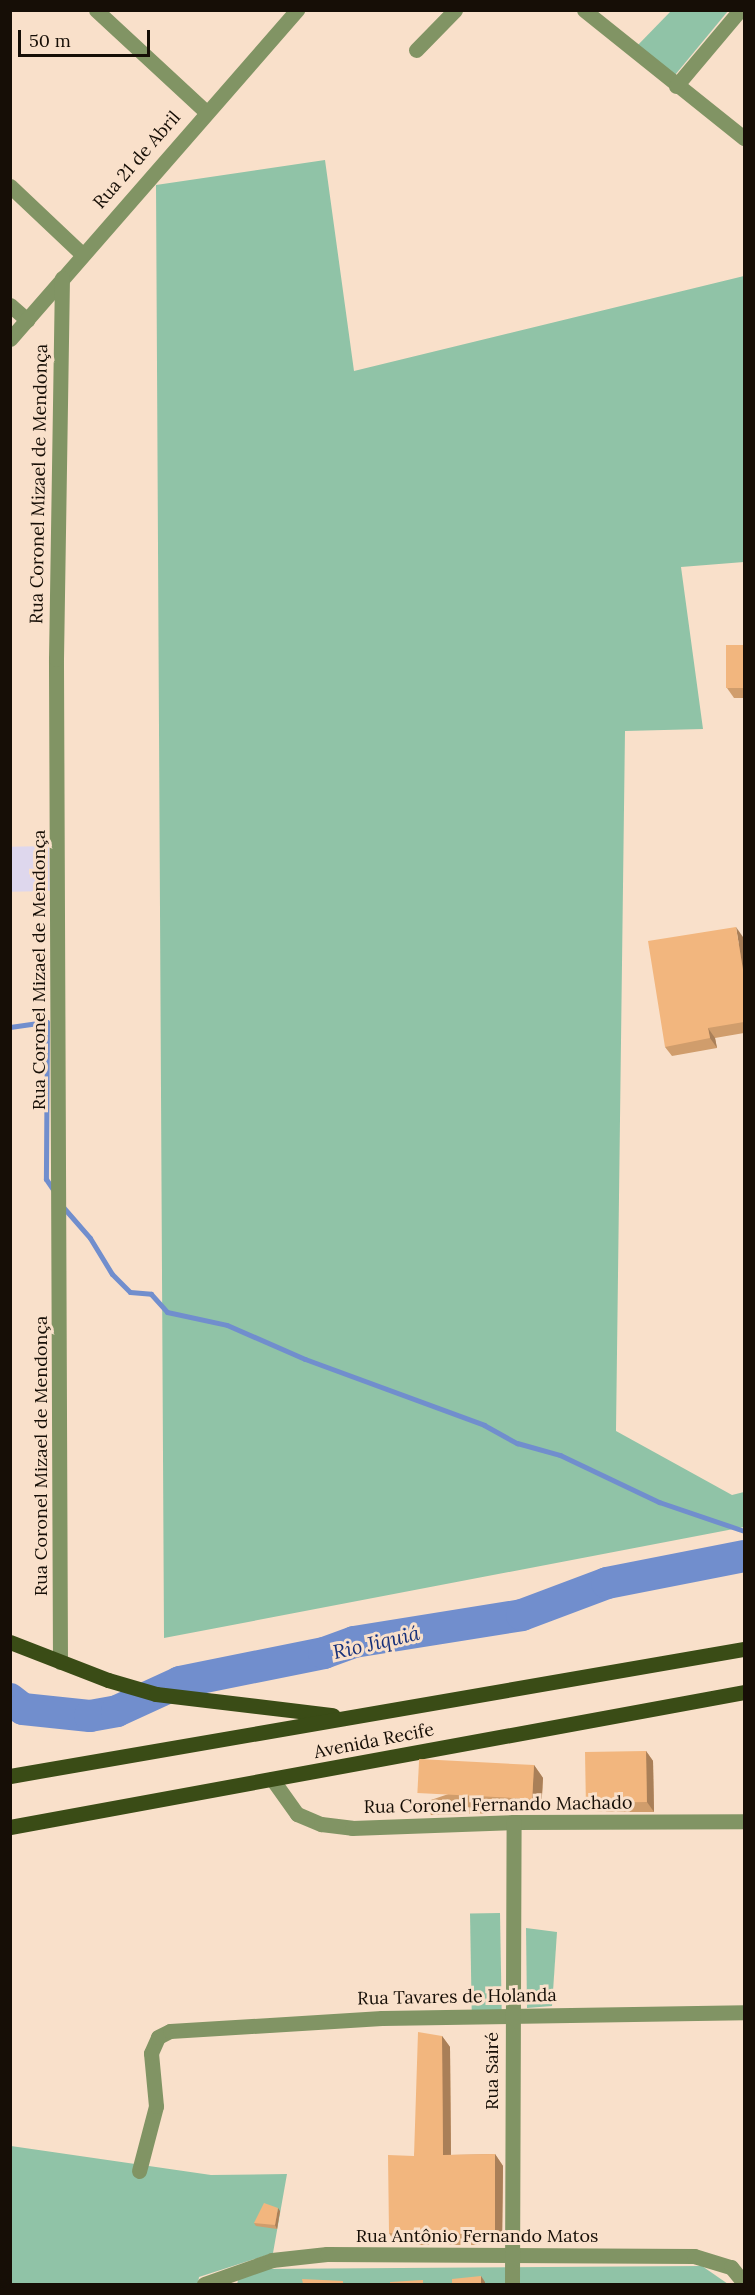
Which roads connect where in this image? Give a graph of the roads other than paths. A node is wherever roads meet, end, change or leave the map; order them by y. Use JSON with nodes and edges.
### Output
{"nodes":[{"id":1,"x":96,"y":10,"type":"edge"},
{"id":2,"x":297,"y":10,"type":"edge"},
{"id":3,"x":455,"y":10,"type":"edge"},
{"id":4,"x":584,"y":10,"type":"edge"},
{"id":5,"x":740,"y":10,"type":"edge"},
{"id":6,"x":417,"y":50,"type":"dead end"},
{"id":7,"x":676,"y":86,"type":"junction"},
{"id":8,"x":205,"y":111,"type":"junction"},
{"id":9,"x":744,"y":138,"type":"edge"},
{"id":10,"x":10,"y":186,"type":"edge"},
{"id":11,"x":82,"y":254,"type":"junction"},
{"id":12,"x":62,"y":278,"type":"junction"},
{"id":13,"x":10,"y":305,"type":"edge"},
{"id":14,"x":27,"y":320,"type":"junction"},
{"id":15,"x":10,"y":339,"type":"edge"},
{"id":16,"x":10,"y":1642,"type":"edge"},
{"id":17,"x":744,"y":1649,"type":"edge"},
{"id":18,"x":60,"y":1662,"type":"junction"},
{"id":19,"x":744,"y":1692,"type":"edge"},
{"id":20,"x":358,"y":1718,"type":"junction"},
{"id":21,"x":10,"y":1776,"type":"edge"},
{"id":22,"x":273,"y":1779,"type":"junction"},
{"id":23,"x":744,"y":1821,"type":"edge"},
{"id":24,"x":514,"y":1822,"type":"junction"},
{"id":25,"x":10,"y":1827,"type":"edge"},
{"id":26,"x":744,"y":2012,"type":"edge"},
{"id":27,"x":512,"y":2014,"type":"junction"},
{"id":28,"x":139,"y":2171,"type":"dead end"},
{"id":29,"x":511,"y":2258,"type":"junction"},
{"id":30,"x":744,"y":2283,"type":"edge"},
{"id":31,"x":204,"y":2284,"type":"edge"},
{"id":32,"x":512,"y":2284,"type":"edge"}],
"edges":[{"from":1,"to":8,"type":"street"},
{"from":2,"to":8,"type":"street","name":"Rua 21 de Abril"},
{"from":3,"to":6,"type":"street"},
{"from":4,"to":7,"type":"street"},
{"from":5,"to":7,"type":"street"},
{"from":7,"to":9,"type":"street"},
{"from":8,"to":11,"type":"street","name":"Rua 21 de Abril"},
{"from":10,"to":11,"type":"street"},
{"from":11,"to":12,"type":"street","name":"Rua 21 de Abril"},
{"from":12,"to":14,"type":"street","name":"Rua 21 de Abril"},
{"from":12,"to":18,"type":"street","name":"Rua Coronel Mizael de Mendonça"},
{"from":13,"to":14,"type":"street"},
{"from":14,"to":15,"type":"street","name":"Rua 21 de Abril"},
{"from":16,"to":18,"type":"main road"},
{"from":17,"to":20,"type":"main road","name":"Avenida Recife"},
{"from":18,"to":20,"type":"main road"},
{"from":19,"to":22,"type":"main road","name":"Avenida Recife"},
{"from":20,"to":21,"type":"main road","name":"Avenida Recife"},
{"from":22,"to":24,"type":"street","name":"Rua Coronel Fernando Machado"},
{"from":22,"to":25,"type":"main road","name":"Avenida Recife"},
{"from":23,"to":24,"type":"street","name":"Rua Coronel Fernando Machado"},
{"from":24,"to":27,"type":"street","name":"Rua Sairé"},
{"from":26,"to":27,"type":"street","name":"Rua Tavares de Holanda"},
{"from":27,"to":28,"type":"street","name":"Rua Tavares de Holanda"},
{"from":27,"to":29,"type":"street","name":"Rua Sairé"},
{"from":29,"to":30,"type":"street","name":"Rua Antônio Fernando Matos"},
{"from":29,"to":31,"type":"street","name":"Rua Antônio Fernando Matos"},
{"from":29,"to":32,"type":"street","name":"Rua Sairé"}]}
